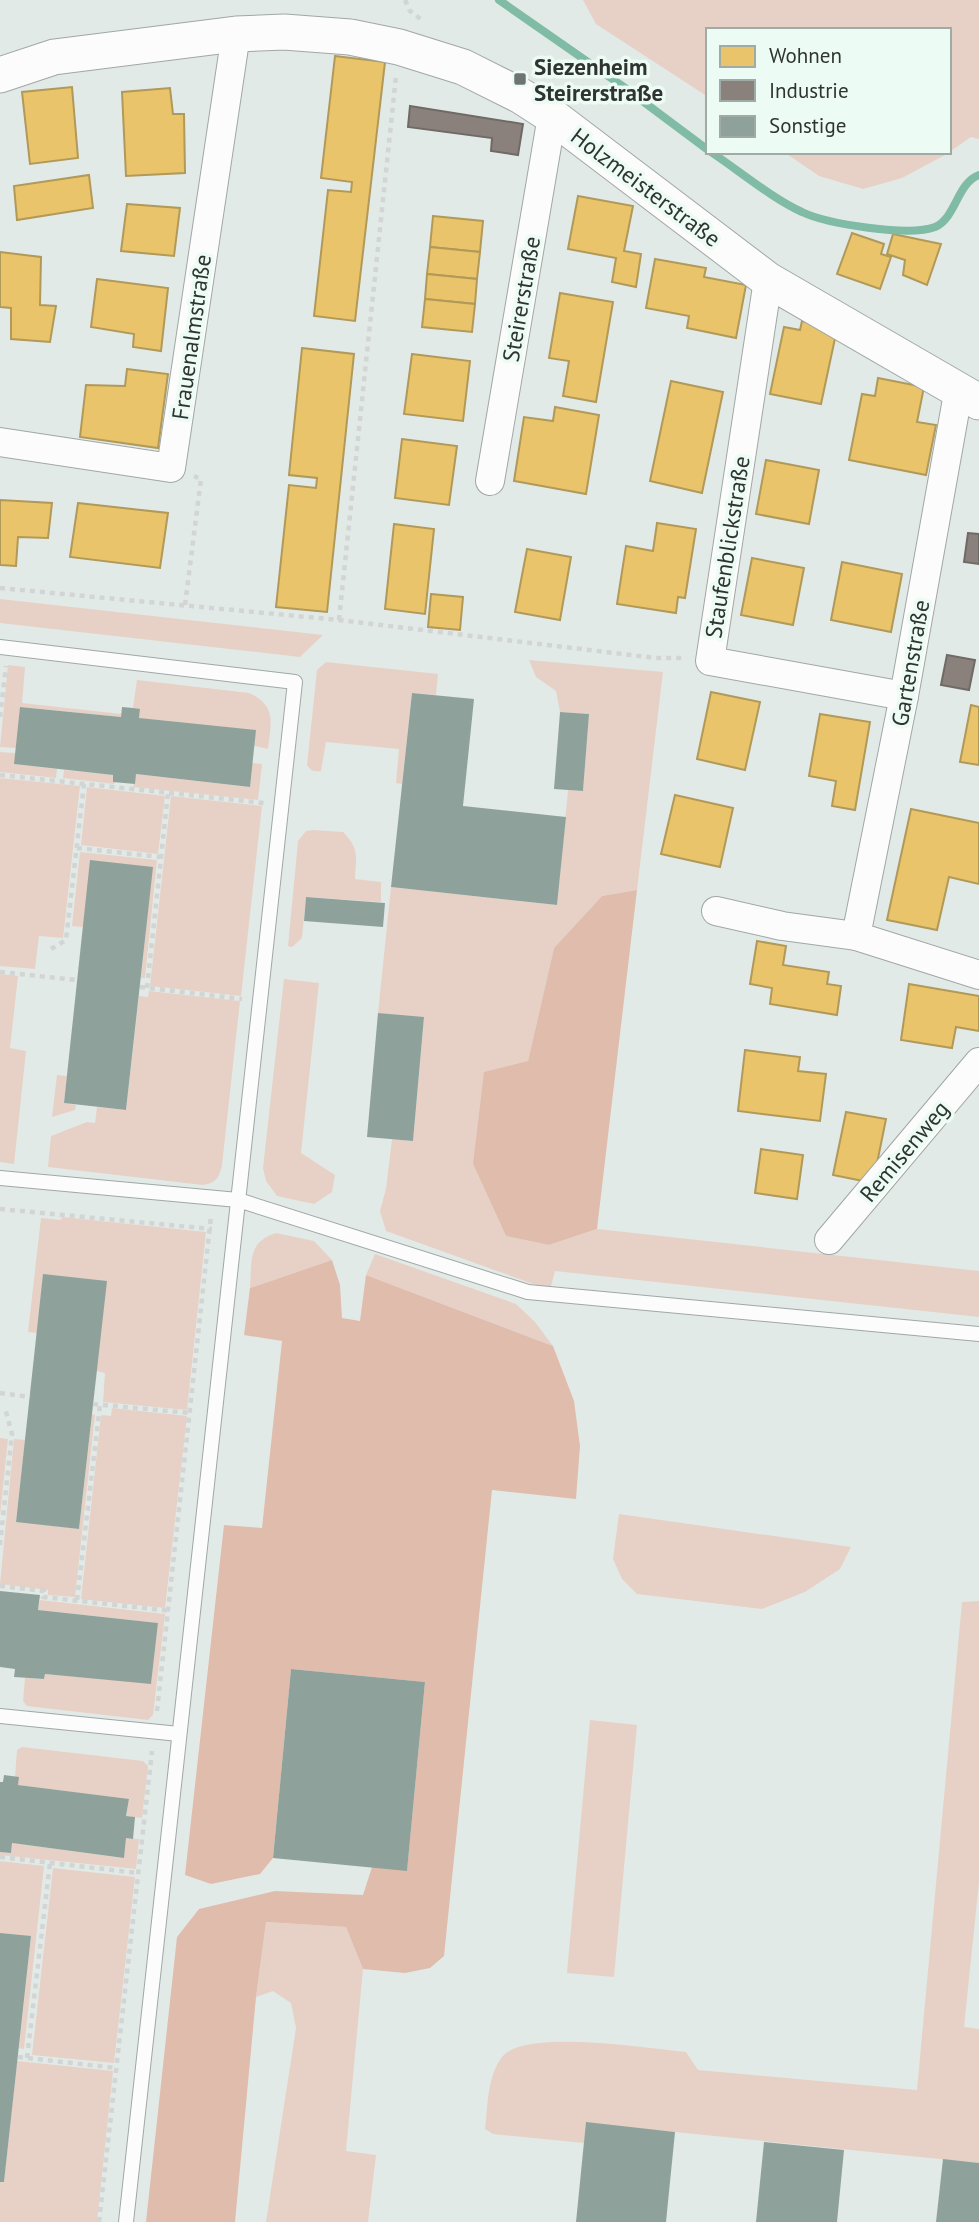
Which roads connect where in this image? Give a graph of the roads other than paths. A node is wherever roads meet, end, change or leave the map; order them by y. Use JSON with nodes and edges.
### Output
{"nodes":[{"id":1,"x":236,"y":34,"type":"junction"},
{"id":2,"x":0,"y":75,"type":"edge"},
{"id":3,"x":552,"y":116,"type":"junction"},
{"id":4,"x":768,"y":280,"type":"junction"},
{"id":5,"x":969,"y":395,"type":"edge"},
{"id":6,"x":0,"y":442,"type":"edge"},
{"id":7,"x":490,"y":481,"type":"dead end"},
{"id":8,"x":4,"y":647,"type":"edge"},
{"id":9,"x":904,"y":696,"type":"junction"},
{"id":10,"x":716,"y":911,"type":"dead end"},
{"id":11,"x":856,"y":936,"type":"junction"},
{"id":12,"x":979,"y":975,"type":"edge"},
{"id":13,"x":979,"y":1062,"type":"edge"},
{"id":14,"x":0,"y":1178,"type":"edge"},
{"id":15,"x":238,"y":1200,"type":"junction"},
{"id":16,"x":829,"y":1240,"type":"dead end"},
{"id":17,"x":979,"y":1334,"type":"edge"},
{"id":18,"x":0,"y":1716,"type":"edge"},
{"id":19,"x":180,"y":1734,"type":"junction"},
{"id":20,"x":126,"y":2222,"type":"edge"}],
"edges":[{"from":1,"to":2,"type":"street","name":"Holzmeisterstraße"},
{"from":1,"to":3,"type":"street","name":"Holzmeisterstraße"},
{"from":1,"to":6,"type":"street","name":"Frauenalmstraße"},
{"from":3,"to":4,"type":"street","name":"Holzmeisterstraße"},
{"from":3,"to":7,"type":"street","name":"Steirerstraße"},
{"from":4,"to":5,"type":"street","name":"Holzmeisterstraße"},
{"from":4,"to":9,"type":"street","name":"Staufenblickstraße"},
{"from":5,"to":9,"type":"street","name":"Gartenstraße"},
{"from":8,"to":15,"type":"lane"},
{"from":9,"to":11,"type":"street","name":"Gartenstraße"},
{"from":10,"to":11,"type":"street"},
{"from":11,"to":12,"type":"street"},
{"from":13,"to":16,"type":"street","name":"Remisenweg"},
{"from":14,"to":15,"type":"lane"},
{"from":15,"to":17,"type":"lane"},
{"from":15,"to":19,"type":"lane"},
{"from":18,"to":19,"type":"lane"},
{"from":19,"to":20,"type":"lane"}]}
